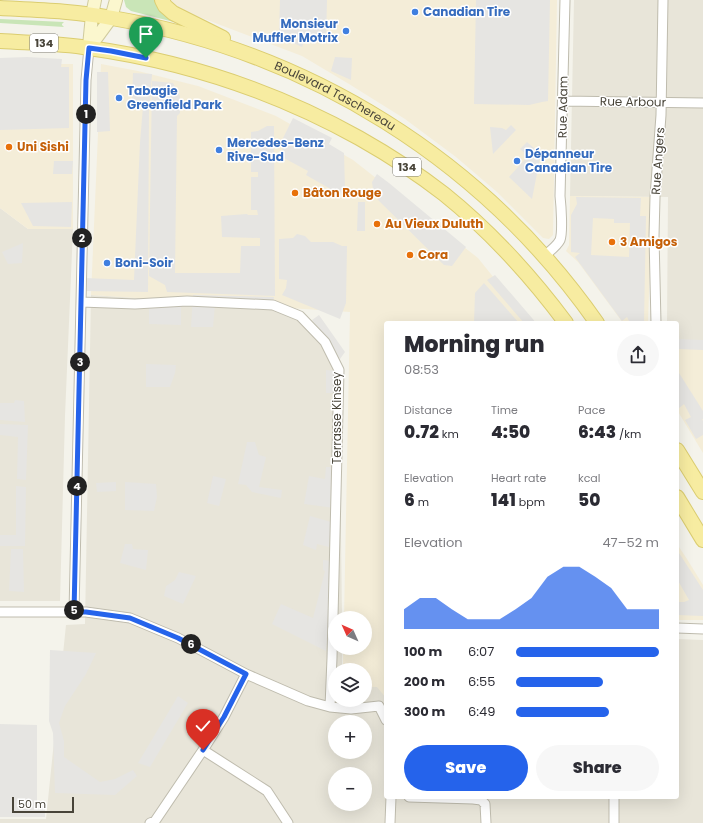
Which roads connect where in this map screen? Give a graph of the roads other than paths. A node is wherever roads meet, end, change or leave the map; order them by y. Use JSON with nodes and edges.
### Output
{"nodes":[{"id":1,"x":95,"y":0,"type":"edge"},
{"id":2,"x":116,"y":0,"type":"edge"},
{"id":3,"x":162,"y":0,"type":"edge"},
{"id":4,"x":565,"y":0,"type":"edge"},
{"id":5,"x":663,"y":0,"type":"edge"},
{"id":6,"x":0,"y":8,"type":"edge"},
{"id":7,"x":92,"y":15,"type":"junction"},
{"id":8,"x":111,"y":18,"type":"junction"},
{"id":9,"x":0,"y":41,"type":"edge"},
{"id":10,"x":89,"y":48,"type":"junction"},
{"id":11,"x":286,"y":69,"type":"junction"},
{"id":12,"x":563,"y":100,"type":"junction"},
{"id":13,"x":661,"y":102,"type":"junction"},
{"id":14,"x":703,"y":103,"type":"edge"},
{"id":15,"x":544,"y":256,"type":"junction"},
{"id":16,"x":80,"y":302,"type":"junction"},
{"id":17,"x":564,"y":321,"type":"edge"},
{"id":18,"x":596,"y":321,"type":"edge"},
{"id":19,"x":656,"y":321,"type":"edge"},
{"id":20,"x":679,"y":453,"type":"edge"},
{"id":21,"x":703,"y":492,"type":"edge"},
{"id":22,"x":679,"y":501,"type":"edge"},
{"id":23,"x":703,"y":540,"type":"edge"},
{"id":24,"x":0,"y":612,"type":"edge"},
{"id":25,"x":74,"y":612,"type":"junction"},
{"id":26,"x":679,"y":628,"type":"edge"},
{"id":27,"x":703,"y":629,"type":"edge"},
{"id":28,"x":332,"y":663,"type":"edge"},
{"id":29,"x":246,"y":674,"type":"junction"},
{"id":30,"x":328,"y":706,"type":"edge"},
{"id":31,"x":330,"y":707,"type":"edge"},
{"id":32,"x":372,"y":707,"type":"edge"},
{"id":33,"x":372,"y":707,"type":"edge"},
{"id":34,"x":384,"y":716,"type":"edge"},
{"id":35,"x":203,"y":750,"type":"junction"},
{"id":36,"x":391,"y":799,"type":"edge"},
{"id":37,"x":477,"y":799,"type":"edge"},
{"id":38,"x":614,"y":799,"type":"edge"},
{"id":39,"x":154,"y":822,"type":"edge"},
{"id":40,"x":288,"y":823,"type":"edge"},
{"id":41,"x":390,"y":823,"type":"edge"},
{"id":42,"x":486,"y":823,"type":"edge"},
{"id":43,"x":614,"y":823,"type":"edge"}],
"edges":[{"from":1,"to":7,"type":"main road"},
{"from":2,"to":8,"type":"main road"},
{"from":3,"to":11,"type":"main road"},
{"from":4,"to":12,"type":"street","name":"Rue Adam"},
{"from":5,"to":13,"type":"street","name":"Rue Angers"},
{"from":6,"to":7,"type":"main road","name":"Boulevard Taschereau","number":"134"},
{"from":7,"to":8,"type":"main road","name":"Boulevard Taschereau","number":"134"},
{"from":7,"to":10,"type":"main road"},
{"from":8,"to":10,"type":"main road"},
{"from":8,"to":11,"type":"main road","name":"Boulevard Taschereau","number":"134"},
{"from":9,"to":10,"type":"main road","name":"Boulevard Taschereau","number":"134"},
{"from":10,"to":16,"type":"street"},
{"from":10,"to":17,"type":"main road","name":"Boulevard Taschereau","number":"134"},
{"from":11,"to":15,"type":"main road","name":"Boulevard Taschereau","number":"134"},
{"from":12,"to":13,"type":"street","name":"Rue Arbour"},
{"from":12,"to":15,"type":"street","name":"Rue Adam"},
{"from":13,"to":14,"type":"street","name":"Rue Arbour"},
{"from":13,"to":19,"type":"street","name":"Rue Angers"},
{"from":15,"to":18,"type":"main road","name":"Boulevard Taschereau","number":"134"},
{"from":16,"to":25,"type":"street"},
{"from":16,"to":28,"type":"street","name":"Terrasse Kinsey"},
{"from":20,"to":21,"type":"main road"},
{"from":22,"to":23,"type":"main road"},
{"from":24,"to":25,"type":"street"},
{"from":25,"to":29,"type":"street"},
{"from":26,"to":27,"type":"street"},
{"from":29,"to":30,"type":"street"},
{"from":29,"to":35,"type":"street"},
{"from":31,"to":32,"type":"street"},
{"from":33,"to":34,"type":"street"},
{"from":35,"to":39,"type":"street"},
{"from":35,"to":40,"type":"street"},
{"from":36,"to":41,"type":"street"},
{"from":37,"to":42,"type":"street"},
{"from":38,"to":43,"type":"street"}]}
